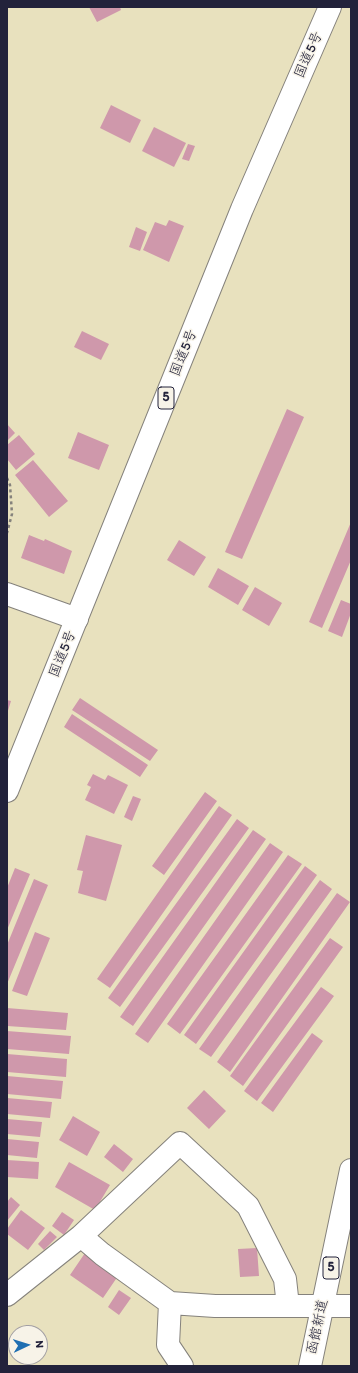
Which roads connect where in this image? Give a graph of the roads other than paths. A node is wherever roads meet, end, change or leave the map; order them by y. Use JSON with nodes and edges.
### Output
{"nodes":[{"id":1,"x":330,"y":7,"type":"edge"},
{"id":2,"x":7,"y":594,"type":"edge"},
{"id":3,"x":77,"y":619,"type":"junction"},
{"id":4,"x":7,"y":791,"type":"edge"},
{"id":5,"x":351,"y":1170,"type":"edge"},
{"id":6,"x":81,"y":1236,"type":"junction"},
{"id":7,"x":7,"y":1296,"type":"edge"},
{"id":8,"x":170,"y":1303,"type":"junction"},
{"id":9,"x":288,"y":1306,"type":"junction"},
{"id":10,"x":323,"y":1306,"type":"junction"},
{"id":11,"x":351,"y":1306,"type":"edge"},
{"id":12,"x":182,"y":1366,"type":"edge"},
{"id":13,"x":310,"y":1366,"type":"edge"}],
"edges":[{"from":1,"to":3,"type":"main road","name":"国道5号","number":"5"},
{"from":2,"to":3,"type":"main road"},
{"from":3,"to":4,"type":"main road","name":"国道5号","number":"5"},
{"from":5,"to":10,"type":"main road","name":"函館新道","number":"5"},
{"from":6,"to":7,"type":"main road"},
{"from":6,"to":8,"type":"main road"},
{"from":6,"to":9,"type":"main road"},
{"from":8,"to":9,"type":"main road"},
{"from":8,"to":12,"type":"main road"},
{"from":9,"to":10,"type":"main road"},
{"from":10,"to":11,"type":"main road"},
{"from":10,"to":13,"type":"main road","name":"函館新道","number":"5"}]}
